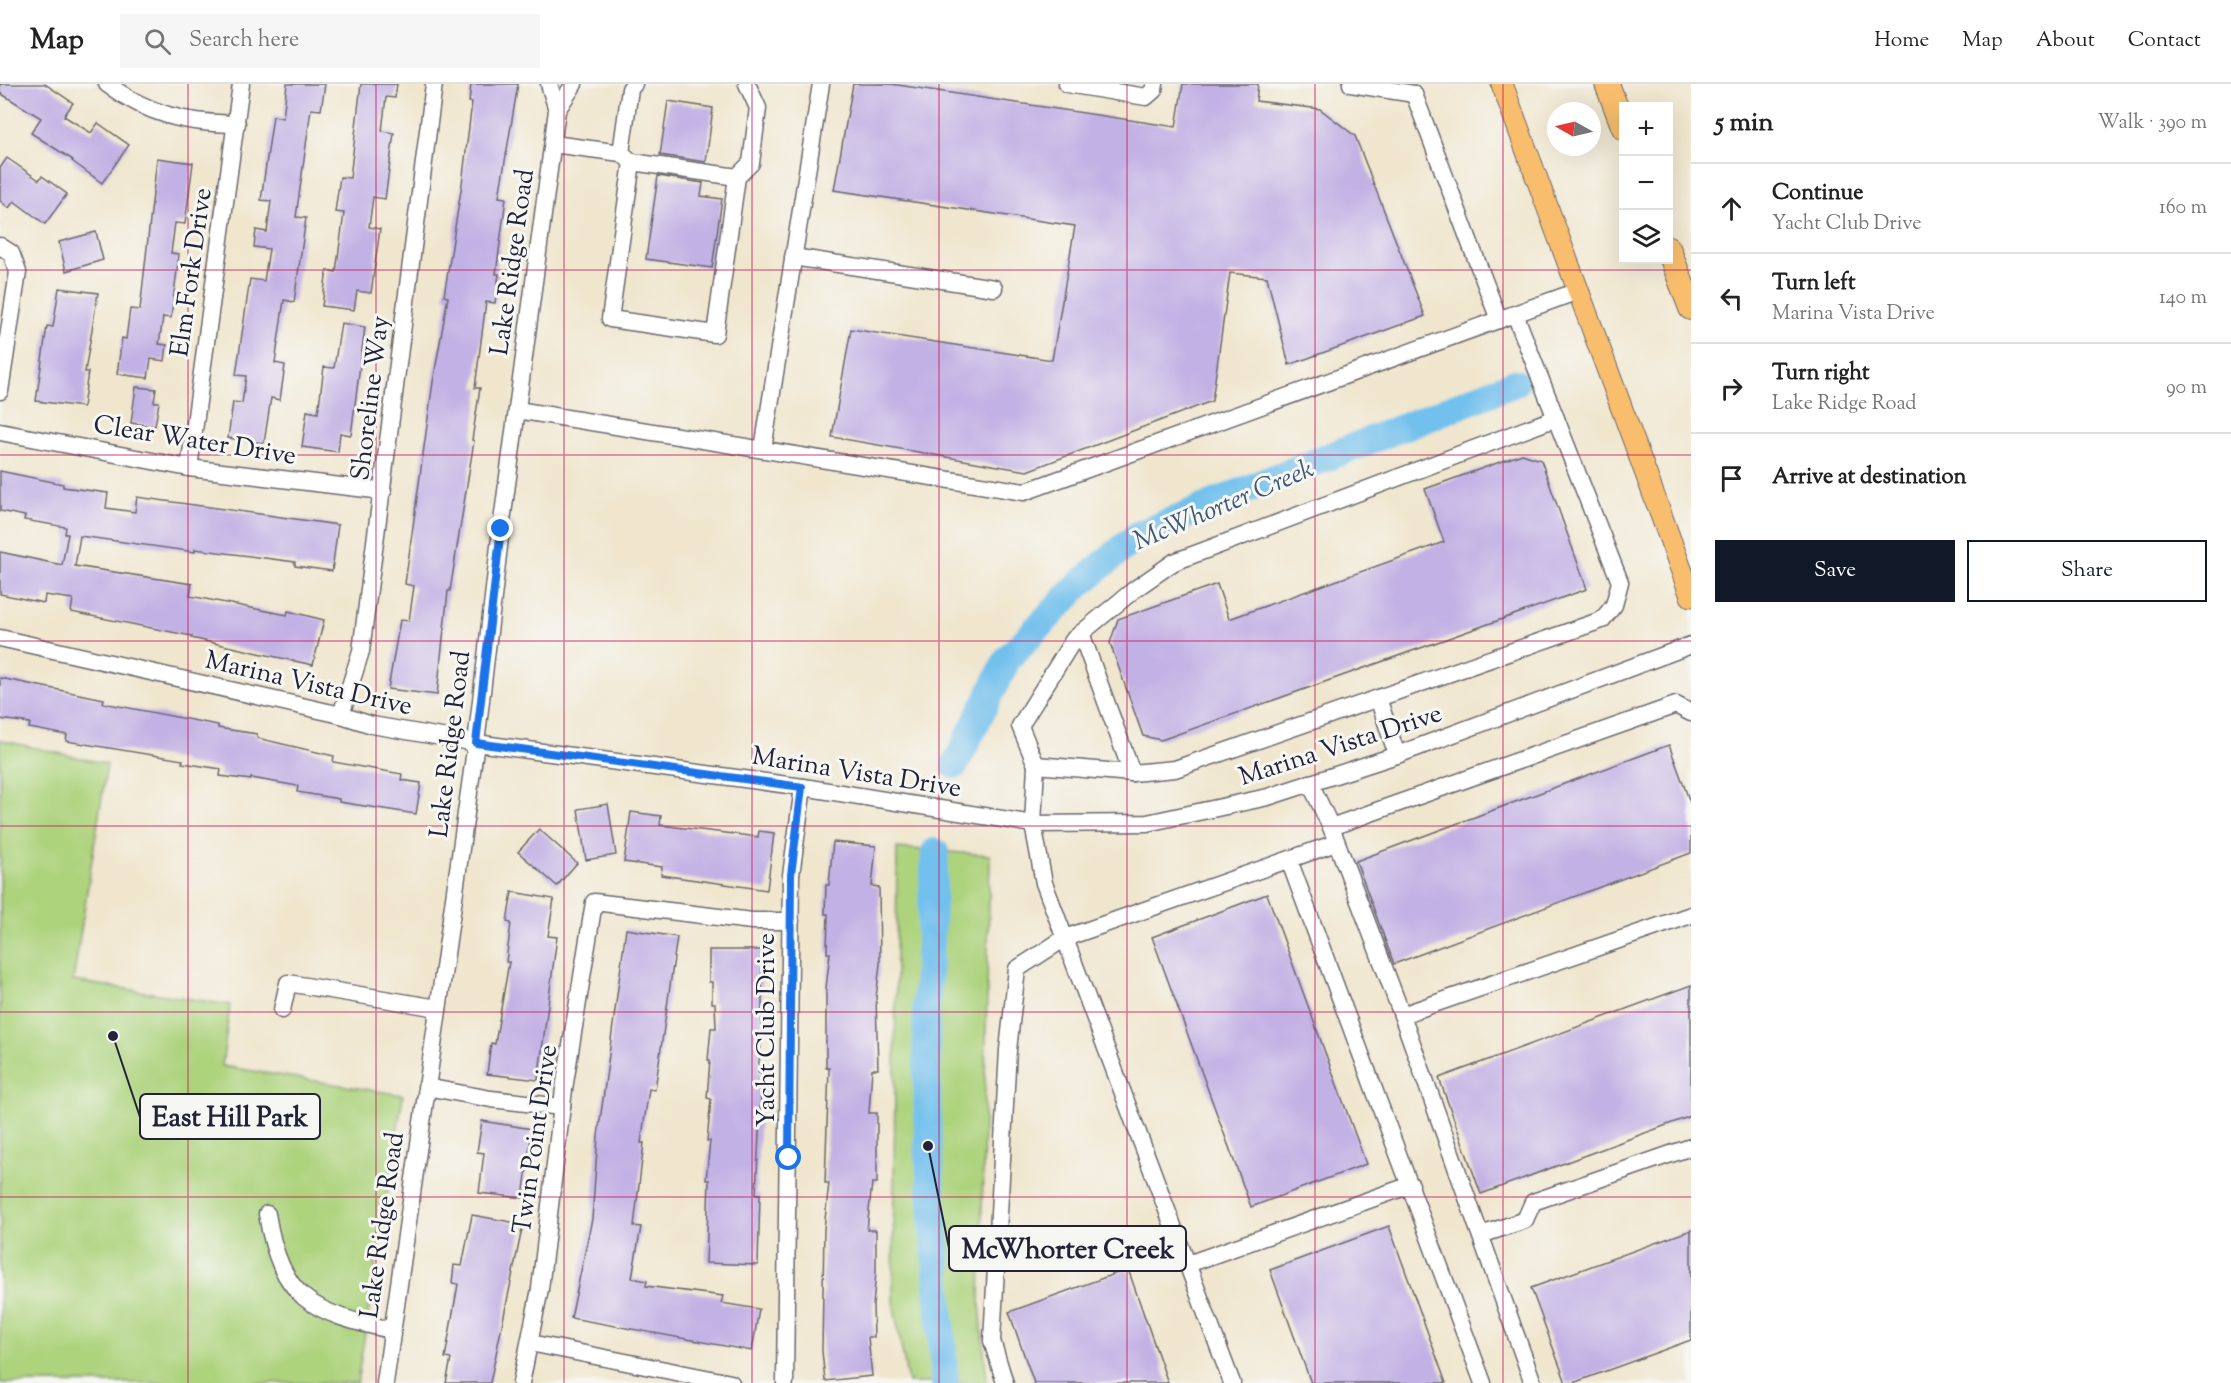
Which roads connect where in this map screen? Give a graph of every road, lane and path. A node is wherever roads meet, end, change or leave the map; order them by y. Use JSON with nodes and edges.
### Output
{"nodes":[{"id":1,"x":107,"y":84,"type":"edge"},
{"id":2,"x":241,"y":84,"type":"edge"},
{"id":3,"x":434,"y":84,"type":"edge"},
{"id":4,"x":549,"y":84,"type":"edge"},
{"id":5,"x":574,"y":84,"type":"edge"},
{"id":6,"x":634,"y":84,"type":"edge"},
{"id":7,"x":747,"y":84,"type":"edge"},
{"id":8,"x":821,"y":84,"type":"edge"},
{"id":9,"x":1067,"y":84,"type":"edge"},
{"id":10,"x":1155,"y":84,"type":"edge"},
{"id":11,"x":1351,"y":84,"type":"edge"},
{"id":12,"x":1502,"y":84,"type":"edge"},
{"id":13,"x":1607,"y":84,"type":"edge"},
{"id":14,"x":557,"y":110,"type":"junction"},
{"id":15,"x":1619,"y":117,"type":"edge"},
{"id":16,"x":237,"y":124,"type":"junction"},
{"id":17,"x":552,"y":144,"type":"junction"},
{"id":18,"x":626,"y":158,"type":"junction"},
{"id":19,"x":737,"y":177,"type":"junction"},
{"id":20,"x":0,"y":246,"type":"edge"},
{"id":21,"x":794,"y":257,"type":"junction"},
{"id":22,"x":1673,"y":261,"type":"edge"},
{"id":23,"x":994,"y":288,"type":"dead end"},
{"id":24,"x":1578,"y":291,"type":"junction"},
{"id":25,"x":1691,"y":308,"type":"edge"},
{"id":26,"x":1507,"y":317,"type":"junction"},
{"id":27,"x":0,"y":391,"type":"edge"},
{"id":28,"x":517,"y":410,"type":"junction"},
{"id":29,"x":1556,"y":418,"type":"junction"},
{"id":30,"x":0,"y":432,"type":"edge"},
{"id":31,"x":763,"y":449,"type":"junction"},
{"id":32,"x":189,"y":468,"type":"junction"},
{"id":33,"x":383,"y":491,"type":"junction"},
{"id":34,"x":1691,"y":596,"type":"edge"},
{"id":35,"x":1082,"y":633,"type":"junction"},
{"id":36,"x":0,"y":638,"type":"edge"},
{"id":37,"x":1691,"y":645,"type":"edge"},
{"id":38,"x":1378,"y":698,"type":"junction"},
{"id":39,"x":1691,"y":713,"type":"edge"},
{"id":40,"x":341,"y":715,"type":"junction"},
{"id":41,"x":476,"y":743,"type":"junction"},
{"id":42,"x":1397,"y":755,"type":"junction"},
{"id":43,"x":1036,"y":765,"type":"junction"},
{"id":44,"x":1132,"y":773,"type":"junction"},
{"id":45,"x":1310,"y":783,"type":"junction"},
{"id":46,"x":802,"y":787,"type":"junction"},
{"id":47,"x":1033,"y":824,"type":"junction"},
{"id":48,"x":1331,"y":827,"type":"junction"},
{"id":49,"x":1336,"y":843,"type":"junction"},
{"id":50,"x":1289,"y":860,"type":"junction"},
{"id":51,"x":1691,"y":915,"type":"edge"},
{"id":52,"x":791,"y":921,"type":"junction"},
{"id":53,"x":1065,"y":938,"type":"junction"},
{"id":54,"x":438,"y":1008,"type":"junction"},
{"id":55,"x":282,"y":1010,"type":"dead end"},
{"id":56,"x":1402,"y":1015,"type":"junction"},
{"id":57,"x":426,"y":1088,"type":"junction"},
{"id":58,"x":562,"y":1107,"type":"junction"},
{"id":59,"x":1691,"y":1147,"type":"edge"},
{"id":60,"x":1411,"y":1185,"type":"junction"},
{"id":61,"x":267,"y":1214,"type":"dead end"},
{"id":62,"x":1480,"y":1235,"type":"junction"},
{"id":63,"x":1188,"y":1264,"type":"junction"},
{"id":64,"x":392,"y":1329,"type":"junction"},
{"id":65,"x":530,"y":1343,"type":"junction"},
{"id":66,"x":385,"y":1383,"type":"edge"},
{"id":67,"x":522,"y":1383,"type":"edge"},
{"id":68,"x":730,"y":1383,"type":"edge"},
{"id":69,"x":785,"y":1383,"type":"edge"},
{"id":70,"x":1005,"y":1383,"type":"edge"},
{"id":71,"x":1232,"y":1383,"type":"edge"},
{"id":72,"x":1483,"y":1383,"type":"edge"},
{"id":73,"x":1533,"y":1383,"type":"edge"}],
"edges":[{"from":1,"to":16,"type":"street"},
{"from":2,"to":16,"type":"street","name":"Elm Fork Drive"},
{"from":3,"to":33,"type":"street","name":"Shoreline Way"},
{"from":4,"to":14,"type":"street","name":"Lake Ridge Road"},
{"from":5,"to":14,"type":"street","name":"Lake Ridge Road"},
{"from":6,"to":18,"type":"street"},
{"from":7,"to":19,"type":"street"},
{"from":8,"to":21,"type":"street"},
{"from":9,"to":10,"type":"street"},
{"from":11,"to":26,"type":"street"},
{"from":12,"to":24,"type":"main road"},
{"from":13,"to":15,"type":"highway"},
{"from":14,"to":17,"type":"street","name":"Lake Ridge Road"},
{"from":16,"to":32,"type":"street","name":"Elm Fork Drive"},
{"from":17,"to":18,"type":"street"},
{"from":17,"to":28,"type":"street","name":"Lake Ridge Road"},
{"from":18,"to":19,"type":"street"},
{"from":18,"to":19,"type":"street"},
{"from":20,"to":27,"type":"street"},
{"from":21,"to":23,"type":"street"},
{"from":21,"to":31,"type":"street"},
{"from":22,"to":25,"type":"highway"},
{"from":24,"to":26,"type":"street"},
{"from":24,"to":34,"type":"main road"},
{"from":26,"to":29,"type":"street"},
{"from":26,"to":31,"type":"street"},
{"from":28,"to":31,"type":"street"},
{"from":28,"to":41,"type":"street","name":"Lake Ridge Road"},
{"from":29,"to":35,"type":"street"},
{"from":29,"to":38,"type":"street"},
{"from":30,"to":32,"type":"street","name":"Clear Water Drive"},
{"from":32,"to":33,"type":"street","name":"Clear Water Drive"},
{"from":33,"to":40,"type":"street","name":"Shoreline Way"},
{"from":35,"to":43,"type":"street"},
{"from":35,"to":44,"type":"street"},
{"from":36,"to":40,"type":"street","name":"Marina Vista Drive"},
{"from":37,"to":42,"type":"street","name":"Marina Vista Drive"},
{"from":38,"to":42,"type":"street"},
{"from":38,"to":44,"type":"street"},
{"from":39,"to":48,"type":"street"},
{"from":40,"to":41,"type":"street","name":"Marina Vista Drive"},
{"from":41,"to":46,"type":"street","name":"Marina Vista Drive"},
{"from":41,"to":54,"type":"street","name":"Lake Ridge Road"},
{"from":42,"to":45,"type":"street","name":"Marina Vista Drive"},
{"from":43,"to":44,"type":"street"},
{"from":43,"to":47,"type":"street"},
{"from":45,"to":47,"type":"street","name":"Marina Vista Drive"},
{"from":45,"to":48,"type":"street"},
{"from":46,"to":47,"type":"street","name":"Marina Vista Drive"},
{"from":46,"to":52,"type":"street","name":"Yacht Club Drive"},
{"from":47,"to":53,"type":"street"},
{"from":48,"to":49,"type":"street"},
{"from":49,"to":50,"type":"street"},
{"from":49,"to":56,"type":"street"},
{"from":50,"to":53,"type":"street"},
{"from":50,"to":60,"type":"street"},
{"from":51,"to":56,"type":"street"},
{"from":52,"to":58,"type":"street","name":"Twin Point Drive"},
{"from":52,"to":69,"type":"street","name":"Yacht Club Drive"},
{"from":53,"to":63,"type":"street"},
{"from":53,"to":70,"type":"street"},
{"from":54,"to":55,"type":"street"},
{"from":54,"to":57,"type":"street","name":"Lake Ridge Road"},
{"from":56,"to":62,"type":"street"},
{"from":57,"to":58,"type":"street"},
{"from":57,"to":64,"type":"street","name":"Lake Ridge Road"},
{"from":58,"to":65,"type":"street","name":"Twin Point Drive"},
{"from":59,"to":62,"type":"street"},
{"from":60,"to":63,"type":"street"},
{"from":60,"to":72,"type":"street"},
{"from":61,"to":64,"type":"street"},
{"from":62,"to":73,"type":"street"},
{"from":63,"to":71,"type":"street"},
{"from":64,"to":66,"type":"street","name":"Lake Ridge Road"},
{"from":65,"to":67,"type":"street","name":"Twin Point Drive"},
{"from":65,"to":68,"type":"street"}]}
